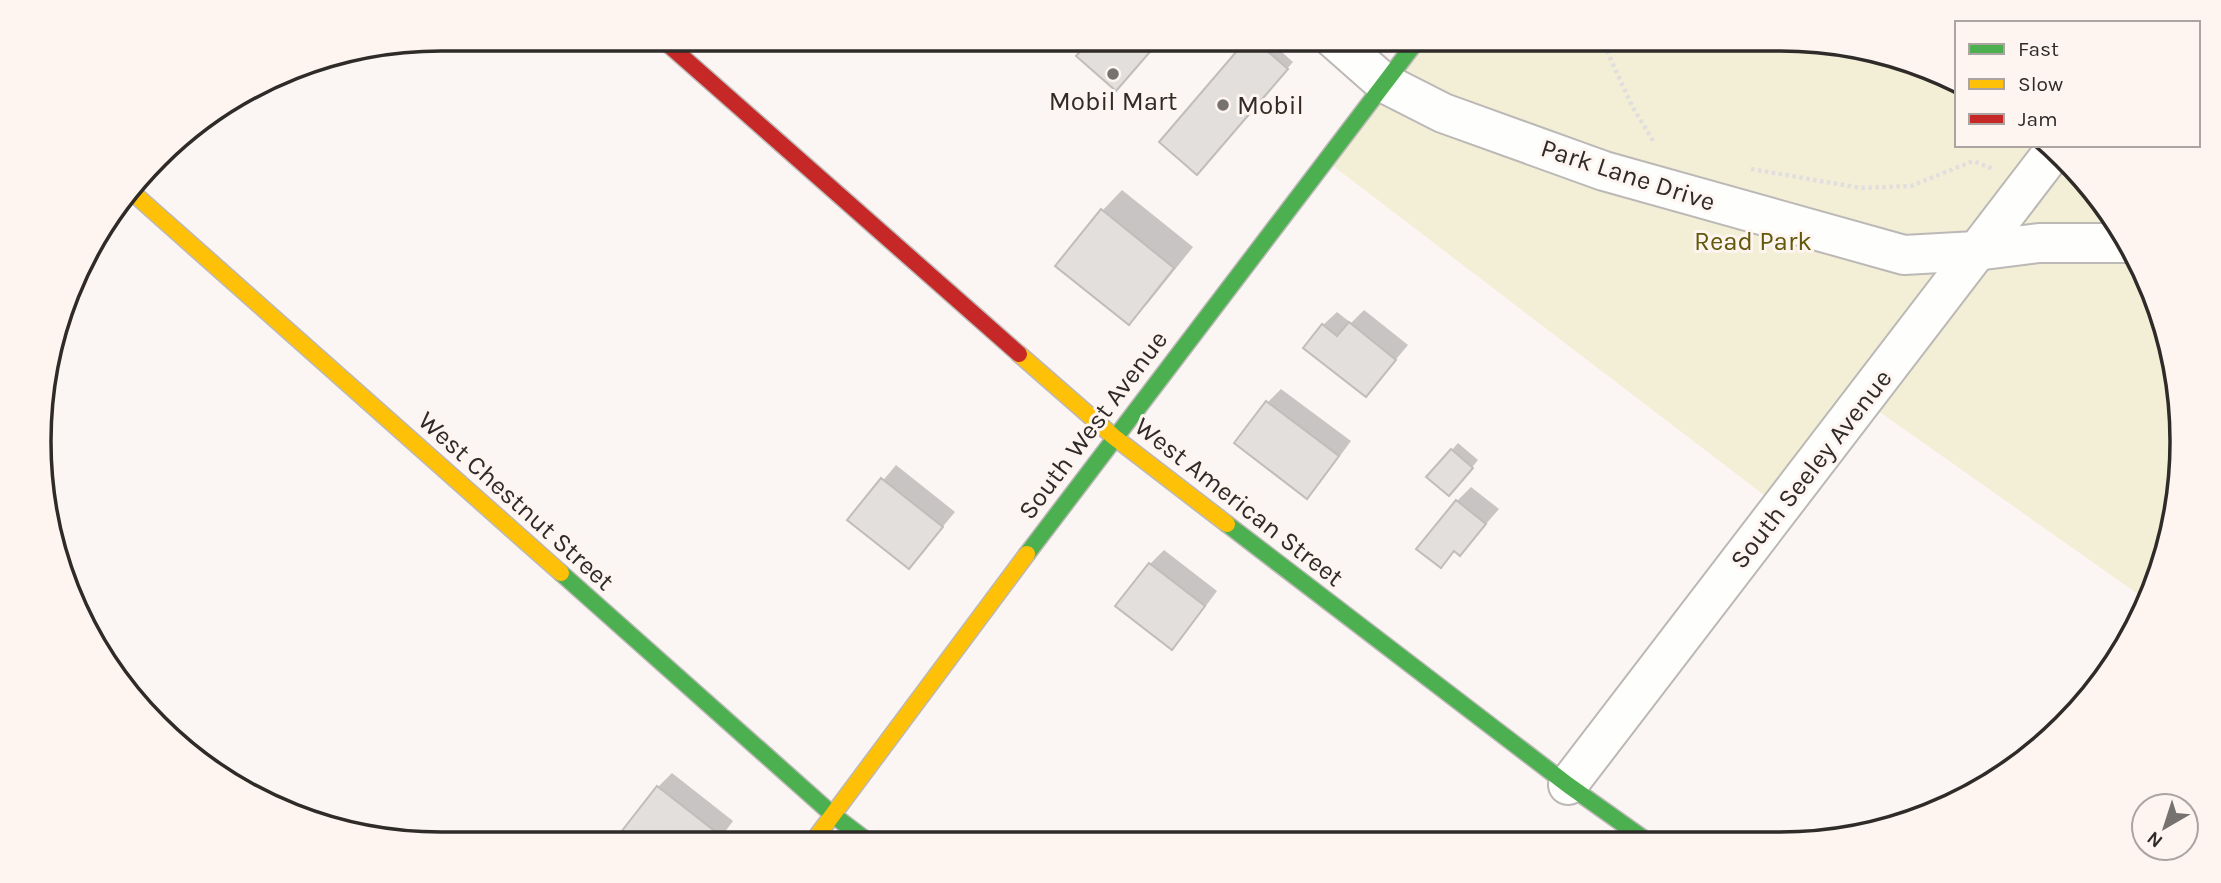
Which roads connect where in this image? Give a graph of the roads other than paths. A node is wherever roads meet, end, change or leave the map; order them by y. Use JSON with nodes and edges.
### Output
{"nodes":[{"id":1,"x":676,"y":51,"type":"edge"},
{"id":2,"x":1348,"y":51,"type":"edge"},
{"id":3,"x":1409,"y":51,"type":"edge"},
{"id":4,"x":1384,"y":83,"type":"junction"},
{"id":5,"x":2048,"y":158,"type":"edge"},
{"id":6,"x":137,"y":197,"type":"edge"},
{"id":7,"x":2116,"y":243,"type":"edge"},
{"id":8,"x":1976,"y":251,"type":"junction"},
{"id":9,"x":1114,"y":437,"type":"junction"},
{"id":10,"x":1569,"y":785,"type":"junction"},
{"id":11,"x":833,"y":815,"type":"junction"},
{"id":12,"x":820,"y":832,"type":"edge"},
{"id":13,"x":855,"y":832,"type":"edge"},
{"id":14,"x":1634,"y":832,"type":"edge"}],
"edges":[{"from":1,"to":9,"type":"street","name":"West American Street"},
{"from":2,"to":4,"type":"street","name":"Park Lane Drive"},
{"from":3,"to":4,"type":"street","name":"South West Avenue"},
{"from":4,"to":8,"type":"street","name":"Park Lane Drive"},
{"from":4,"to":9,"type":"street","name":"South West Avenue"},
{"from":5,"to":8,"type":"street","name":"South Seeley Avenue"},
{"from":6,"to":11,"type":"street","name":"West Chestnut Street"},
{"from":7,"to":8,"type":"street","name":"Park Lane Drive"},
{"from":8,"to":10,"type":"street","name":"South Seeley Avenue"},
{"from":9,"to":10,"type":"street","name":"West American Street"},
{"from":9,"to":11,"type":"street","name":"South West Avenue"},
{"from":10,"to":14,"type":"street","name":"West American Street"},
{"from":11,"to":12,"type":"street","name":"South West Avenue"},
{"from":11,"to":13,"type":"street","name":"West Chestnut Street"}]}
